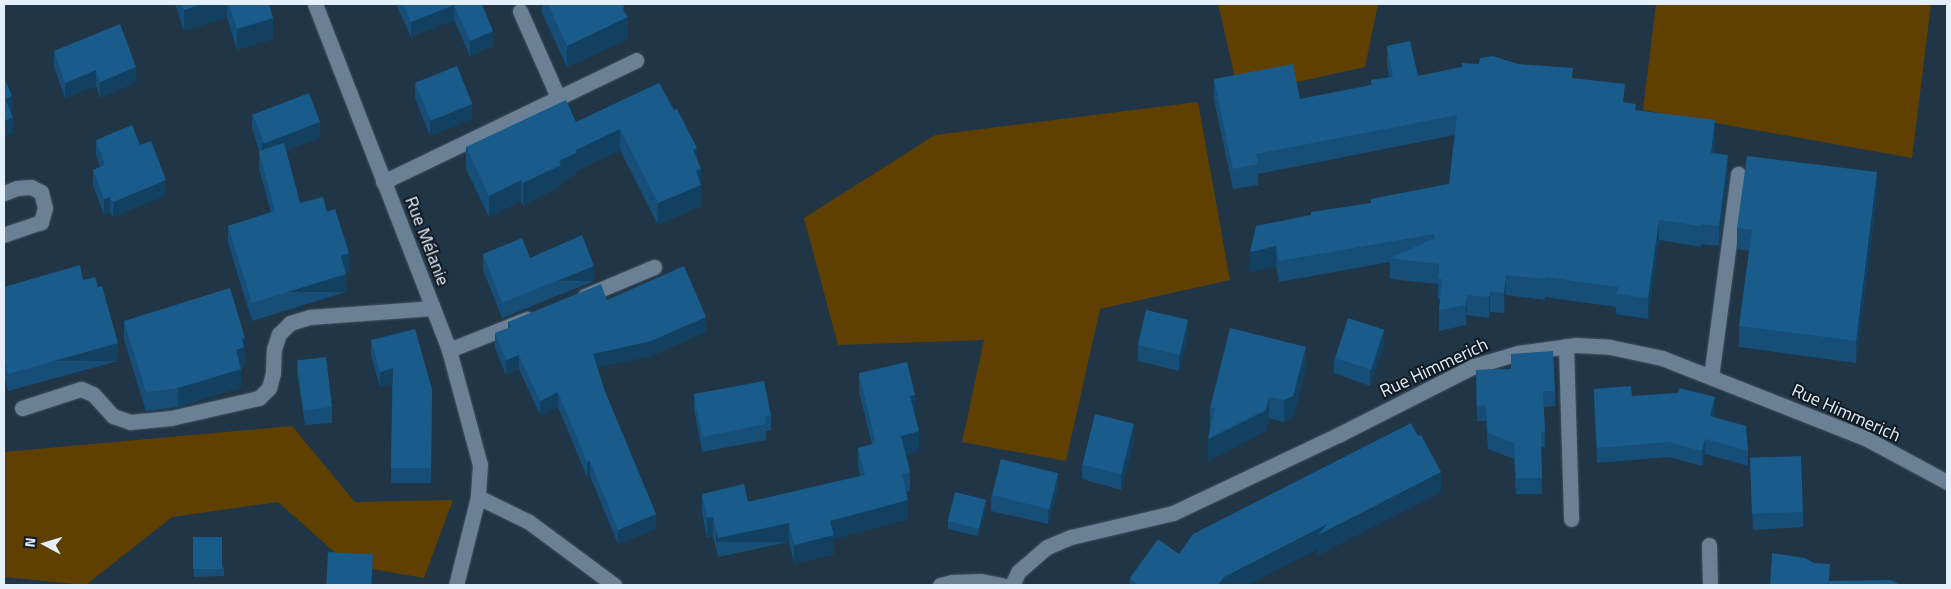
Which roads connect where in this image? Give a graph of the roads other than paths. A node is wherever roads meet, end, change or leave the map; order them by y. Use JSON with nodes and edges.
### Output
{"nodes":[{"id":1,"x":314,"y":4,"type":"edge"},
{"id":2,"x":520,"y":11,"type":"dead end"},
{"id":3,"x":636,"y":60,"type":"dead end"},
{"id":4,"x":558,"y":98,"type":"junction"},
{"id":5,"x":1738,"y":174,"type":"dead end"},
{"id":6,"x":384,"y":182,"type":"junction"},
{"id":7,"x":4,"y":193,"type":"edge"},
{"id":8,"x":4,"y":234,"type":"edge"},
{"id":9,"x":654,"y":267,"type":"dead end"},
{"id":10,"x":568,"y":303,"type":"edge"},
{"id":11,"x":433,"y":308,"type":"junction"},
{"id":12,"x":540,"y":314,"type":"edge"},
{"id":13,"x":1566,"y":346,"type":"junction"},
{"id":14,"x":449,"y":350,"type":"junction"},
{"id":15,"x":1711,"y":377,"type":"junction"},
{"id":16,"x":22,"y":408,"type":"dead end"},
{"id":17,"x":1947,"y":482,"type":"edge"},
{"id":18,"x":478,"y":497,"type":"junction"},
{"id":19,"x":1570,"y":519,"type":"dead end"},
{"id":20,"x":1709,"y":545,"type":"dead end"},
{"id":21,"x":456,"y":585,"type":"edge"},
{"id":22,"x":614,"y":585,"type":"edge"},
{"id":23,"x":940,"y":585,"type":"edge"},
{"id":24,"x":1002,"y":585,"type":"edge"},
{"id":25,"x":1012,"y":585,"type":"edge"},
{"id":26,"x":1710,"y":585,"type":"edge"}],
"edges":[{"from":1,"to":6,"type":"street","name":"Rue Mélanie"},
{"from":2,"to":4,"type":"street"},
{"from":3,"to":4,"type":"street"},
{"from":4,"to":6,"type":"street"},
{"from":5,"to":15,"type":"street"},
{"from":6,"to":11,"type":"street","name":"Rue Mélanie"},
{"from":7,"to":8,"type":"street"},
{"from":9,"to":10,"type":"street"},
{"from":11,"to":14,"type":"street","name":"Rue Mélanie"},
{"from":11,"to":16,"type":"street"},
{"from":12,"to":14,"type":"street"},
{"from":13,"to":15,"type":"street","name":"Rue Himmerich"},
{"from":13,"to":19,"type":"street"},
{"from":13,"to":25,"type":"street","name":"Rue Himmerich"},
{"from":14,"to":18,"type":"street","name":"Rue Mélanie"},
{"from":15,"to":17,"type":"street","name":"Rue Himmerich"},
{"from":18,"to":21,"type":"street","name":"Rue Mélanie"},
{"from":18,"to":22,"type":"street"},
{"from":20,"to":26,"type":"street"},
{"from":23,"to":24,"type":"street"}]}
